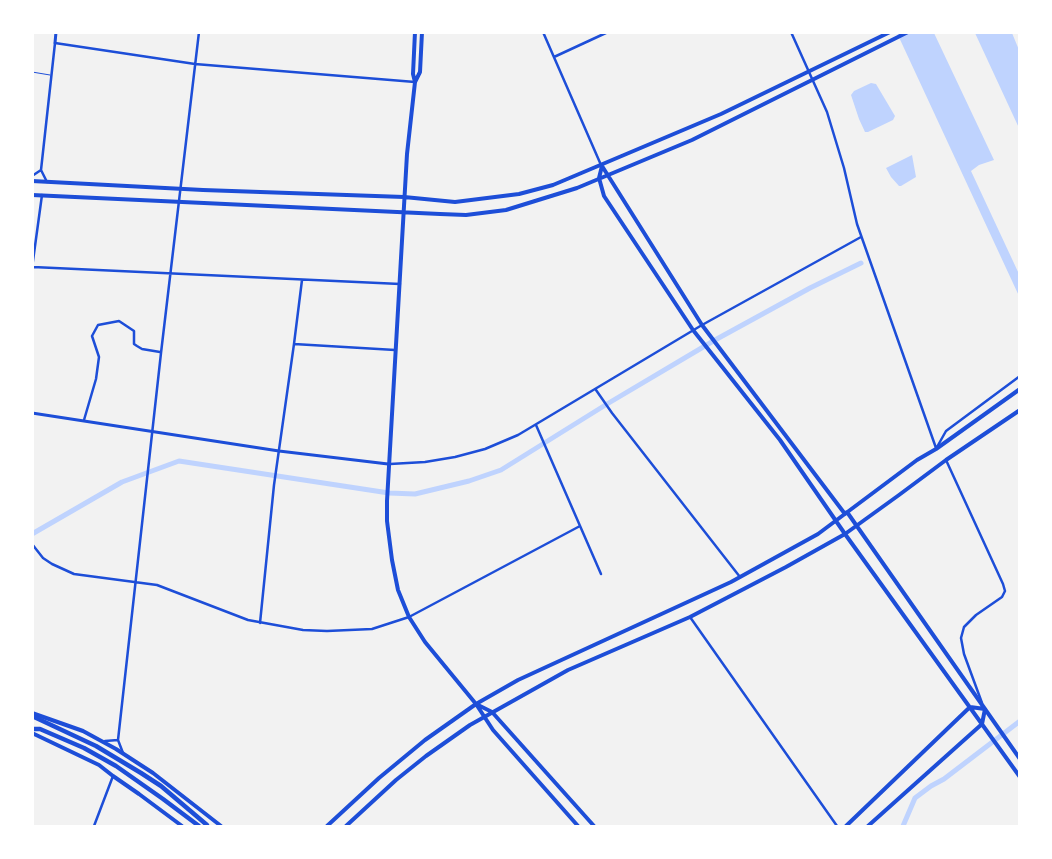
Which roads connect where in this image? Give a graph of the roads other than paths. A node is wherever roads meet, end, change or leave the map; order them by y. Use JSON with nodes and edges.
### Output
{"nodes":[{"id":1,"x":56,"y":32,"type":"edge"},
{"id":2,"x":199,"y":32,"type":"edge"},
{"id":3,"x":415,"y":32,"type":"edge"},
{"id":4,"x":422,"y":32,"type":"edge"},
{"id":5,"x":544,"y":32,"type":"edge"},
{"id":6,"x":608,"y":32,"type":"edge"},
{"id":7,"x":791,"y":32,"type":"edge"},
{"id":8,"x":890,"y":32,"type":"edge"},
{"id":9,"x":908,"y":32,"type":"edge"},
{"id":10,"x":55,"y":43,"type":"junction"},
{"id":11,"x":554,"y":57,"type":"junction"},
{"id":12,"x":195,"y":64,"type":"junction"},
{"id":13,"x":32,"y":72,"type":"edge"},
{"id":14,"x":809,"y":72,"type":"junction"},
{"id":15,"x":50,"y":75,"type":"junction"},
{"id":16,"x":813,"y":80,"type":"junction"},
{"id":17,"x":414,"y":82,"type":"junction"},
{"id":18,"x":602,"y":166,"type":"junction"},
{"id":19,"x":41,"y":170,"type":"junction"},
{"id":20,"x":607,"y":175,"type":"junction"},
{"id":21,"x":32,"y":176,"type":"edge"},
{"id":22,"x":599,"y":178,"type":"junction"},
{"id":23,"x":32,"y":181,"type":"edge"},
{"id":24,"x":47,"y":182,"type":"junction"},
{"id":25,"x":181,"y":189,"type":"junction"},
{"id":26,"x":32,"y":195,"type":"edge"},
{"id":27,"x":42,"y":195,"type":"junction"},
{"id":28,"x":404,"y":197,"type":"junction"},
{"id":29,"x":179,"y":203,"type":"junction"},
{"id":30,"x":403,"y":211,"type":"junction"},
{"id":31,"x":861,"y":237,"type":"junction"},
{"id":32,"x":33,"y":267,"type":"edge"},
{"id":33,"x":170,"y":272,"type":"junction"},
{"id":34,"x":302,"y":280,"type":"junction"},
{"id":35,"x":400,"y":284,"type":"junction"},
{"id":36,"x":702,"y":325,"type":"junction"},
{"id":37,"x":694,"y":330,"type":"junction"},
{"id":38,"x":294,"y":344,"type":"junction"},
{"id":39,"x":396,"y":350,"type":"junction"},
{"id":40,"x":161,"y":353,"type":"junction"},
{"id":41,"x":1020,"y":376,"type":"edge"},
{"id":42,"x":596,"y":389,"type":"junction"},
{"id":43,"x":1020,"y":390,"type":"edge"},
{"id":44,"x":1020,"y":410,"type":"edge"},
{"id":45,"x":32,"y":413,"type":"edge"},
{"id":46,"x":84,"y":420,"type":"junction"},
{"id":47,"x":536,"y":425,"type":"junction"},
{"id":48,"x":152,"y":431,"type":"junction"},
{"id":49,"x":936,"y":449,"type":"junction"},
{"id":50,"x":279,"y":451,"type":"junction"},
{"id":51,"x":946,"y":460,"type":"junction"},
{"id":52,"x":388,"y":464,"type":"junction"},
{"id":53,"x":846,"y":513,"type":"junction"},
{"id":54,"x":836,"y":520,"type":"junction"},
{"id":55,"x":580,"y":526,"type":"junction"},
{"id":56,"x":855,"y":526,"type":"junction"},
{"id":57,"x":845,"y":534,"type":"junction"},
{"id":58,"x":32,"y":544,"type":"edge"},
{"id":59,"x":602,"y":574,"type":"dead end"},
{"id":60,"x":740,"y":577,"type":"junction"},
{"id":61,"x":135,"y":582,"type":"junction"},
{"id":62,"x":409,"y":617,"type":"junction"},
{"id":63,"x":690,"y":617,"type":"junction"},
{"id":64,"x":260,"y":623,"type":"junction"},
{"id":65,"x":476,"y":704,"type":"junction"},
{"id":66,"x":970,"y":707,"type":"junction"},
{"id":67,"x":985,"y":709,"type":"junction"},
{"id":68,"x":492,"y":712,"type":"junction"},
{"id":69,"x":32,"y":715,"type":"edge"},
{"id":70,"x":484,"y":716,"type":"junction"},
{"id":71,"x":982,"y":724,"type":"junction"},
{"id":72,"x":32,"y":728,"type":"edge"},
{"id":73,"x":32,"y":733,"type":"edge"},
{"id":74,"x":118,"y":740,"type":"junction"},
{"id":75,"x":102,"y":742,"type":"junction"},
{"id":76,"x":124,"y":754,"type":"junction"},
{"id":77,"x":1020,"y":760,"type":"edge"},
{"id":78,"x":113,"y":776,"type":"junction"},
{"id":79,"x":1020,"y":777,"type":"edge"},
{"id":80,"x":207,"y":825,"type":"dead end"},
{"id":81,"x":94,"y":826,"type":"edge"},
{"id":82,"x":182,"y":826,"type":"edge"},
{"id":83,"x":199,"y":826,"type":"edge"},
{"id":84,"x":221,"y":826,"type":"edge"},
{"id":85,"x":327,"y":826,"type":"edge"},
{"id":86,"x":346,"y":826,"type":"edge"},
{"id":87,"x":578,"y":826,"type":"edge"},
{"id":88,"x":594,"y":826,"type":"edge"},
{"id":89,"x":837,"y":826,"type":"edge"},
{"id":90,"x":846,"y":826,"type":"edge"},
{"id":91,"x":868,"y":826,"type":"edge"}],
"edges":[{"from":1,"to":10,"type":"street"},
{"from":2,"to":12,"type":"street"},
{"from":3,"to":17,"type":"main road"},
{"from":4,"to":17,"type":"main road"},
{"from":5,"to":11,"type":"street"},
{"from":6,"to":11,"type":"street"},
{"from":7,"to":14,"type":"street"},
{"from":8,"to":14,"type":"main road"},
{"from":9,"to":16,"type":"main road"},
{"from":10,"to":12,"type":"street"},
{"from":10,"to":15,"type":"street"},
{"from":11,"to":18,"type":"street"},
{"from":12,"to":17,"type":"street"},
{"from":12,"to":25,"type":"street"},
{"from":13,"to":15,"type":"lane"},
{"from":14,"to":16,"type":"street"},
{"from":14,"to":18,"type":"main road"},
{"from":15,"to":19,"type":"street"},
{"from":16,"to":20,"type":"main road"},
{"from":16,"to":31,"type":"street"},
{"from":17,"to":28,"type":"main road"},
{"from":18,"to":20,"type":"main road"},
{"from":18,"to":22,"type":"main road"},
{"from":18,"to":28,"type":"main road"},
{"from":19,"to":21,"type":"street"},
{"from":19,"to":24,"type":"street"},
{"from":20,"to":22,"type":"main road"},
{"from":20,"to":36,"type":"main road"},
{"from":22,"to":30,"type":"main road"},
{"from":22,"to":37,"type":"main road"},
{"from":23,"to":24,"type":"main road"},
{"from":24,"to":25,"type":"main road"},
{"from":25,"to":28,"type":"main road"},
{"from":25,"to":29,"type":"street"},
{"from":26,"to":27,"type":"main road"},
{"from":27,"to":29,"type":"main road"},
{"from":27,"to":32,"type":"street"},
{"from":28,"to":30,"type":"main road"},
{"from":29,"to":30,"type":"main road"},
{"from":29,"to":33,"type":"street"},
{"from":30,"to":35,"type":"main road"},
{"from":31,"to":36,"type":"street"},
{"from":31,"to":49,"type":"street"},
{"from":32,"to":33,"type":"street"},
{"from":33,"to":34,"type":"street"},
{"from":33,"to":40,"type":"street"},
{"from":34,"to":35,"type":"street"},
{"from":34,"to":38,"type":"street"},
{"from":35,"to":39,"type":"main road"},
{"from":36,"to":37,"type":"street"},
{"from":36,"to":53,"type":"main road"},
{"from":37,"to":42,"type":"street"},
{"from":37,"to":54,"type":"main road"},
{"from":38,"to":39,"type":"street"},
{"from":38,"to":50,"type":"street"},
{"from":39,"to":52,"type":"main road"},
{"from":40,"to":46,"type":"street"},
{"from":40,"to":48,"type":"street"},
{"from":41,"to":49,"type":"street"},
{"from":42,"to":47,"type":"street"},
{"from":42,"to":60,"type":"street"},
{"from":43,"to":49,"type":"main road"},
{"from":44,"to":51,"type":"main road"},
{"from":45,"to":46,"type":"street"},
{"from":46,"to":48,"type":"street"},
{"from":47,"to":52,"type":"street"},
{"from":47,"to":55,"type":"street"},
{"from":48,"to":50,"type":"street"},
{"from":48,"to":61,"type":"street"},
{"from":49,"to":53,"type":"main road"},
{"from":50,"to":52,"type":"street"},
{"from":50,"to":64,"type":"street"},
{"from":51,"to":56,"type":"main road"},
{"from":51,"to":67,"type":"street"},
{"from":52,"to":62,"type":"main road"},
{"from":53,"to":54,"type":"main road"},
{"from":53,"to":56,"type":"main road"},
{"from":54,"to":57,"type":"main road"},
{"from":54,"to":60,"type":"main road"},
{"from":55,"to":59,"type":"street"},
{"from":55,"to":62,"type":"street"},
{"from":56,"to":57,"type":"main road"},
{"from":56,"to":67,"type":"main road"},
{"from":57,"to":63,"type":"main road"},
{"from":57,"to":66,"type":"main road"},
{"from":58,"to":61,"type":"street"},
{"from":60,"to":65,"type":"main road"},
{"from":61,"to":64,"type":"street"},
{"from":61,"to":74,"type":"street"},
{"from":62,"to":64,"type":"street"},
{"from":62,"to":65,"type":"main road"},
{"from":63,"to":68,"type":"main road"},
{"from":63,"to":89,"type":"street"},
{"from":65,"to":68,"type":"main road"},
{"from":65,"to":70,"type":"main road"},
{"from":65,"to":85,"type":"main road"},
{"from":66,"to":67,"type":"main road"},
{"from":66,"to":71,"type":"main road"},
{"from":66,"to":90,"type":"main road"},
{"from":67,"to":71,"type":"main road"},
{"from":67,"to":77,"type":"main road"},
{"from":68,"to":70,"type":"main road"},
{"from":68,"to":88,"type":"main road"},
{"from":69,"to":75,"type":"main road"},
{"from":69,"to":80,"type":"main road"},
{"from":70,"to":86,"type":"main road"},
{"from":70,"to":87,"type":"main road"},
{"from":71,"to":79,"type":"main road"},
{"from":71,"to":91,"type":"main road"},
{"from":72,"to":83,"type":"main road"},
{"from":73,"to":78,"type":"main road"},
{"from":74,"to":75,"type":"street"},
{"from":74,"to":76,"type":"street"},
{"from":75,"to":76,"type":"main road"},
{"from":76,"to":84,"type":"main road"},
{"from":78,"to":81,"type":"street"},
{"from":78,"to":82,"type":"main road"}]}
